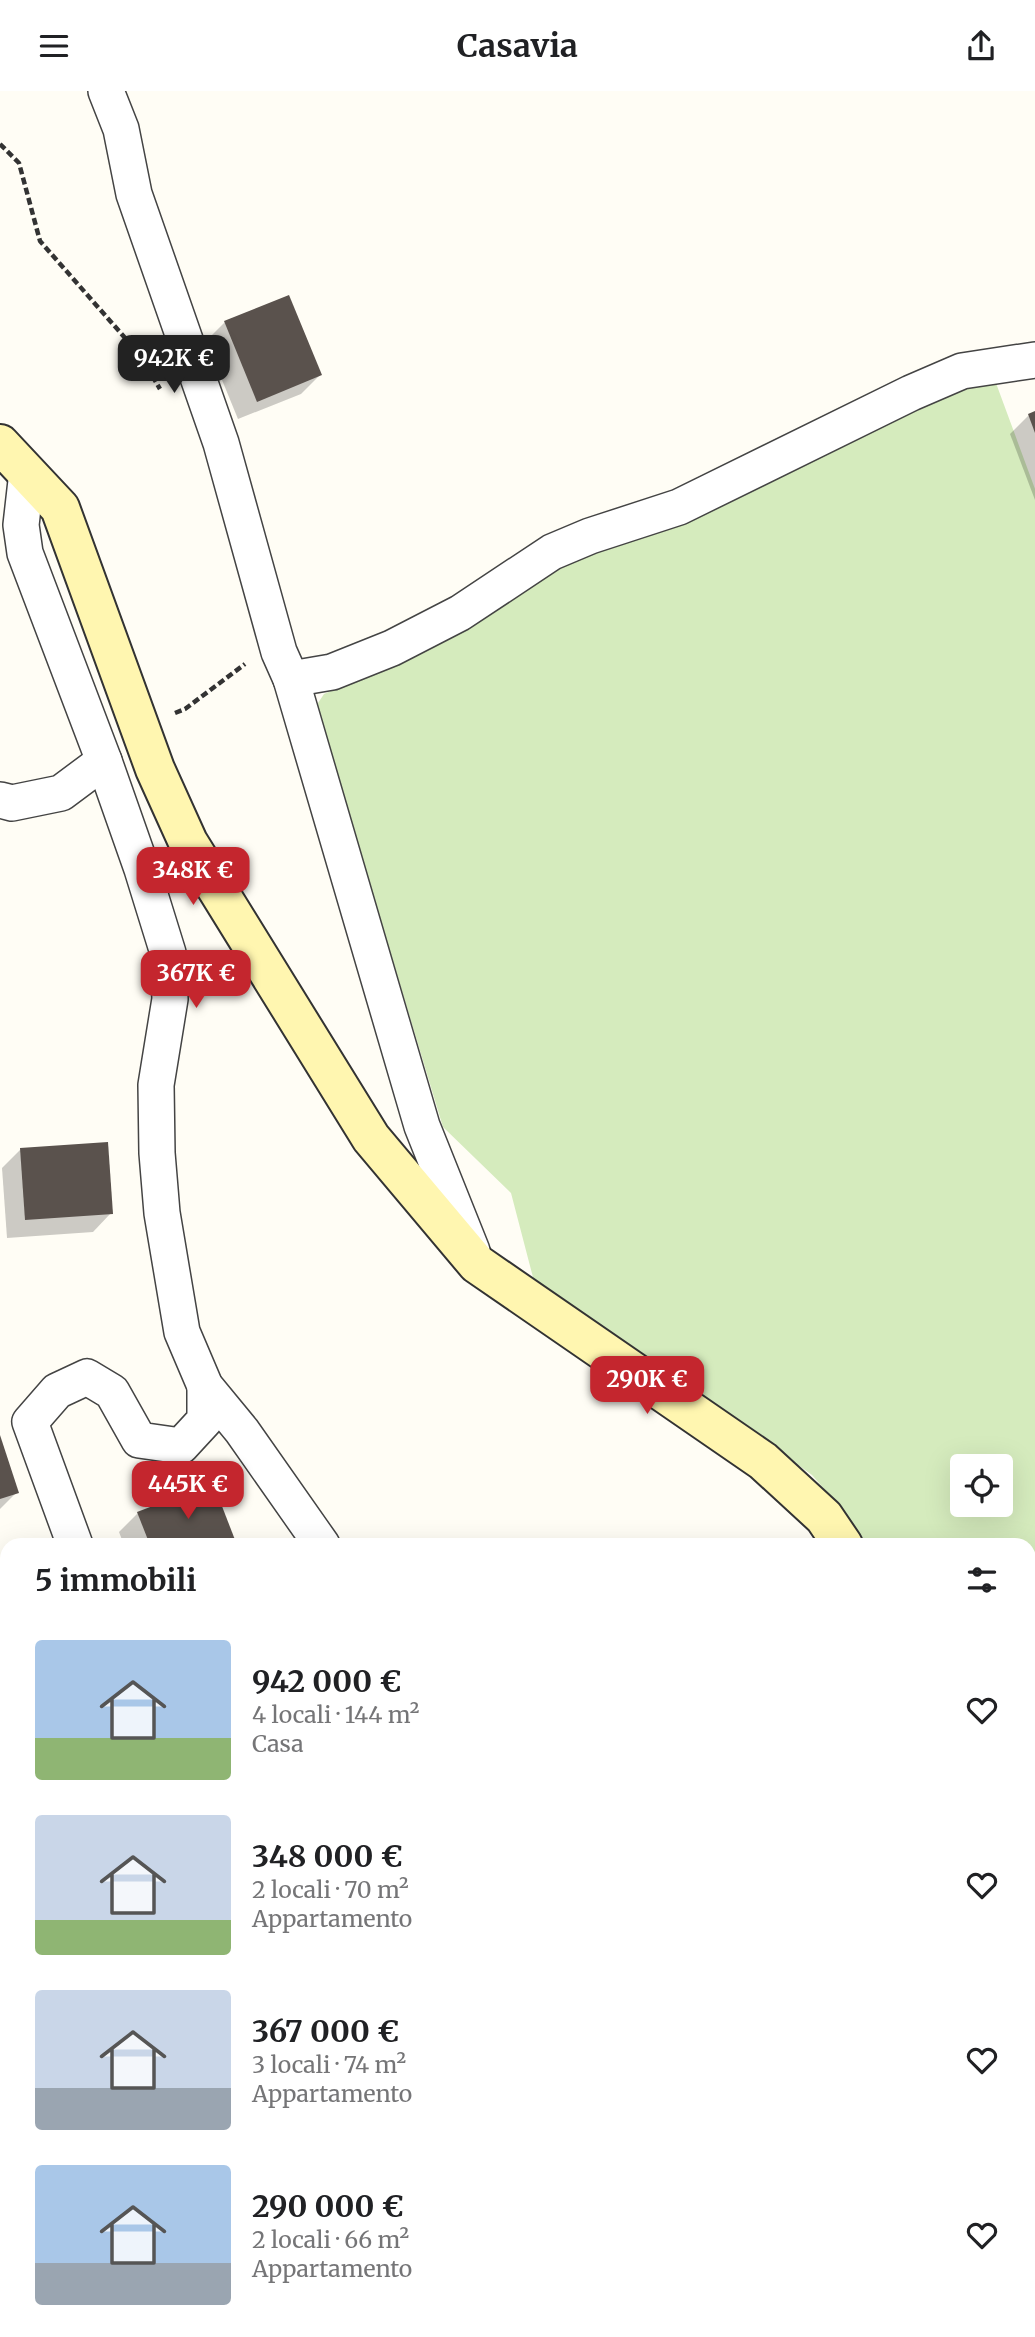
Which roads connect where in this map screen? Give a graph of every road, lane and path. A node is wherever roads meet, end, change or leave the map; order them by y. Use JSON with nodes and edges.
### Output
{"nodes":[{"id":1,"x":106,"y":91,"type":"edge"},
{"id":2,"x":0,"y":144,"type":"edge"},
{"id":3,"x":1035,"y":360,"type":"edge"},
{"id":4,"x":166,"y":400,"type":"dead end"},
{"id":5,"x":0,"y":444,"type":"edge"},
{"id":6,"x":27,"y":472,"type":"junction"},
{"id":7,"x":285,"y":666,"type":"junction"},
{"id":8,"x":140,"y":728,"type":"junction"},
{"id":9,"x":104,"y":761,"type":"junction"},
{"id":10,"x":0,"y":800,"type":"edge"},
{"id":11,"x":477,"y":1264,"type":"junction"},
{"id":12,"x":205,"y":1386,"type":"junction"},
{"id":13,"x":72,"y":1538,"type":"edge"},
{"id":14,"x":317,"y":1538,"type":"edge"},
{"id":15,"x":838,"y":1538,"type":"edge"}],
"edges":[{"from":1,"to":7,"type":"street"},
{"from":2,"to":4,"type":"path"},
{"from":3,"to":7,"type":"street"},
{"from":5,"to":6,"type":"street"},
{"from":6,"to":8,"type":"street"},
{"from":6,"to":9,"type":"street"},
{"from":7,"to":8,"type":"path"},
{"from":7,"to":11,"type":"street"},
{"from":8,"to":11,"type":"street"},
{"from":9,"to":10,"type":"street"},
{"from":9,"to":12,"type":"street"},
{"from":11,"to":15,"type":"street"},
{"from":12,"to":13,"type":"street"},
{"from":12,"to":14,"type":"street"}]}
